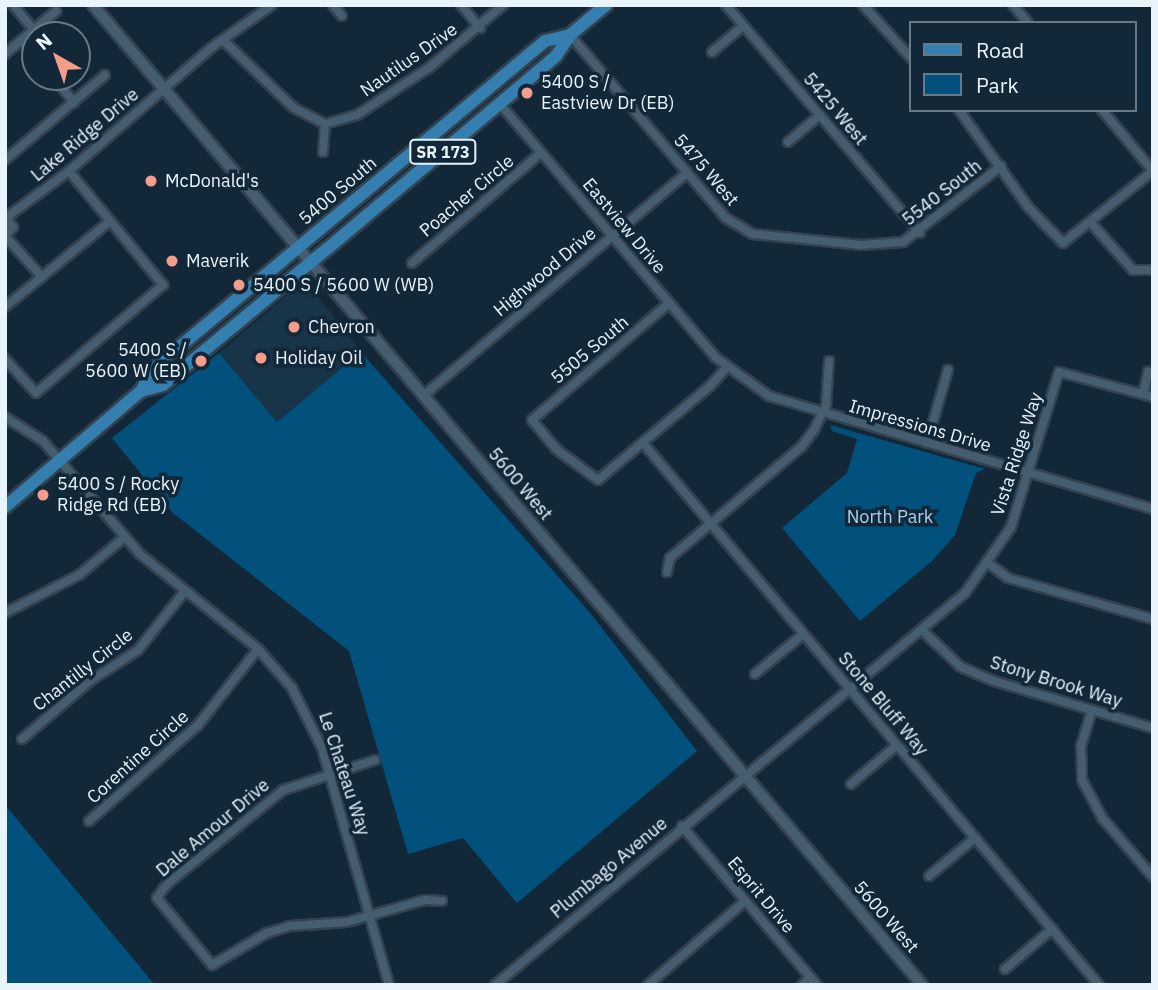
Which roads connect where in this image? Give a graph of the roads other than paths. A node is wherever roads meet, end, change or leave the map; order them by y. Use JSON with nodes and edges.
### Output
{"nodes":[{"id":1,"x":13,"y":5,"type":"edge"},
{"id":2,"x":93,"y":5,"type":"edge"},
{"id":3,"x":272,"y":5,"type":"edge"},
{"id":4,"x":332,"y":5,"type":"edge"},
{"id":5,"x":461,"y":5,"type":"edge"},
{"id":6,"x":503,"y":5,"type":"edge"},
{"id":7,"x":606,"y":5,"type":"edge"},
{"id":8,"x":726,"y":5,"type":"edge"},
{"id":9,"x":863,"y":5,"type":"edge"},
{"id":10,"x":1013,"y":5,"type":"edge"},
{"id":11,"x":56,"y":12,"type":"dead end"},
{"id":12,"x":342,"y":16,"type":"dead end"},
{"id":13,"x":26,"y":21,"type":"edge"},
{"id":14,"x":45,"y":21,"type":"edge"},
{"id":15,"x":1026,"y":21,"type":"edge"},
{"id":16,"x":743,"y":26,"type":"junction"},
{"id":17,"x":480,"y":28,"type":"junction"},
{"id":18,"x":570,"y":35,"type":"junction"},
{"id":19,"x":223,"y":40,"type":"junction"},
{"id":20,"x":21,"y":41,"type":"edge"},
{"id":21,"x":712,"y":52,"type":"dead end"},
{"id":22,"x":5,"y":54,"type":"edge"},
{"id":23,"x":909,"y":56,"type":"edge"},
{"id":24,"x":105,"y":75,"type":"dead end"},
{"id":25,"x":163,"y":89,"type":"junction"},
{"id":26,"x":65,"y":91,"type":"edge"},
{"id":27,"x":74,"y":102,"type":"junction"},
{"id":28,"x":500,"y":104,"type":"junction"},
{"id":29,"x":960,"y":112,"type":"edge"},
{"id":30,"x":1104,"y":112,"type":"edge"},
{"id":31,"x":820,"y":115,"type":"junction"},
{"id":32,"x":325,"y":124,"type":"junction"},
{"id":33,"x":788,"y":142,"type":"dead end"},
{"id":34,"x":323,"y":152,"type":"dead end"},
{"id":35,"x":541,"y":153,"type":"junction"},
{"id":36,"x":5,"y":160,"type":"edge"},
{"id":37,"x":1001,"y":166,"type":"junction"},
{"id":38,"x":69,"y":171,"type":"junction"},
{"id":39,"x":1153,"y":171,"type":"edge"},
{"id":40,"x":688,"y":173,"type":"junction"},
{"id":41,"x":109,"y":222,"type":"junction"},
{"id":42,"x":1091,"y":223,"type":"junction"},
{"id":43,"x":8,"y":227,"type":"edge"},
{"id":44,"x":920,"y":233,"type":"junction"},
{"id":45,"x":612,"y":237,"type":"junction"},
{"id":46,"x":861,"y":245,"type":"joint"},
{"id":47,"x":297,"y":247,"type":"junction"},
{"id":48,"x":311,"y":263,"type":"junction"},
{"id":49,"x":412,"y":263,"type":"dead end"},
{"id":50,"x":1153,"y":270,"type":"edge"},
{"id":51,"x":42,"y":276,"type":"junction"},
{"id":52,"x":669,"y":303,"type":"junction"},
{"id":53,"x":5,"y":307,"type":"edge"},
{"id":54,"x":5,"y":359,"type":"edge"},
{"id":55,"x":829,"y":361,"type":"dead end"},
{"id":56,"x":727,"y":367,"type":"junction"},
{"id":57,"x":948,"y":370,"type":"dead end"},
{"id":58,"x":1148,"y":372,"type":"dead end"},
{"id":59,"x":141,"y":391,"type":"junction"},
{"id":60,"x":1143,"y":394,"type":"junction"},
{"id":61,"x":422,"y":396,"type":"junction"},
{"id":62,"x":1153,"y":397,"type":"edge"},
{"id":63,"x":822,"y":414,"type":"junction"},
{"id":64,"x":5,"y":417,"type":"edge"},
{"id":65,"x":643,"y":443,"type":"junction"},
{"id":66,"x":927,"y":443,"type":"junction"},
{"id":67,"x":61,"y":461,"type":"junction"},
{"id":68,"x":1030,"y":475,"type":"junction"},
{"id":69,"x":5,"y":507,"type":"edge"},
{"id":70,"x":1153,"y":509,"type":"edge"},
{"id":71,"x":711,"y":523,"type":"junction"},
{"id":72,"x":125,"y":537,"type":"junction"},
{"id":73,"x":989,"y":564,"type":"junction"},
{"id":74,"x":667,"y":572,"type":"dead end"},
{"id":75,"x":185,"y":591,"type":"junction"},
{"id":76,"x":5,"y":613,"type":"edge"},
{"id":77,"x":1153,"y":619,"type":"edge"},
{"id":78,"x":923,"y":631,"type":"junction"},
{"id":79,"x":803,"y":634,"type":"junction"},
{"id":80,"x":258,"y":649,"type":"junction"},
{"id":81,"x":755,"y":674,"type":"dead end"},
{"id":82,"x":851,"y":690,"type":"junction"},
{"id":83,"x":1092,"y":710,"type":"junction"},
{"id":84,"x":1153,"y":728,"type":"edge"},
{"id":85,"x":22,"y":738,"type":"dead end"},
{"id":86,"x":897,"y":745,"type":"junction"},
{"id":87,"x":375,"y":760,"type":"dead end"},
{"id":88,"x":330,"y":774,"type":"junction"},
{"id":89,"x":743,"y":776,"type":"junction"},
{"id":90,"x":851,"y":784,"type":"dead end"},
{"id":91,"x":89,"y":821,"type":"dead end"},
{"id":92,"x":682,"y":827,"type":"junction"},
{"id":93,"x":975,"y":838,"type":"junction"},
{"id":94,"x":929,"y":876,"type":"dead end"},
{"id":95,"x":1153,"y":877,"type":"edge"},
{"id":96,"x":442,"y":901,"type":"dead end"},
{"id":97,"x":746,"y":901,"type":"junction"},
{"id":98,"x":372,"y":916,"type":"junction"},
{"id":99,"x":1052,"y":929,"type":"junction"},
{"id":100,"x":1005,"y":969,"type":"dead end"},
{"id":101,"x":813,"y":981,"type":"edge"},
{"id":102,"x":389,"y":985,"type":"edge"},
{"id":103,"x":495,"y":985,"type":"edge"},
{"id":104,"x":648,"y":985,"type":"edge"},
{"id":105,"x":802,"y":985,"type":"edge"},
{"id":106,"x":922,"y":985,"type":"edge"},
{"id":107,"x":1099,"y":985,"type":"edge"}],
"edges":[{"from":1,"to":13,"type":"street"},
{"from":2,"to":25,"type":"main road","name":"5600 West"},
{"from":3,"to":19,"type":"street","name":"Lake Ridge Drive"},
{"from":4,"to":12,"type":"street"},
{"from":5,"to":17,"type":"street"},
{"from":6,"to":17,"type":"street","name":"Nautilus Drive"},
{"from":7,"to":18,"type":"main road","name":"5400 South","number":"SR 173"},
{"from":8,"to":16,"type":"street","name":"5425 West"},
{"from":9,"to":23,"type":"street"},
{"from":10,"to":15,"type":"street"},
{"from":11,"to":14,"type":"street"},
{"from":16,"to":21,"type":"street"},
{"from":16,"to":31,"type":"street","name":"5425 West"},
{"from":17,"to":32,"type":"street","name":"Nautilus Drive"},
{"from":18,"to":28,"type":"main road","name":"5400 South","number":"SR 173"},
{"from":18,"to":40,"type":"street","name":"5475 West"},
{"from":18,"to":47,"type":"main road","name":"5400 South","number":"SR 173"},
{"from":19,"to":25,"type":"street","name":"Lake Ridge Drive"},
{"from":19,"to":32,"type":"street"},
{"from":20,"to":22,"type":"street"},
{"from":24,"to":27,"type":"street"},
{"from":25,"to":38,"type":"street","name":"Lake Ridge Drive"},
{"from":25,"to":47,"type":"main road","name":"5600 West"},
{"from":26,"to":27,"type":"street"},
{"from":27,"to":36,"type":"street"},
{"from":28,"to":35,"type":"street","name":"Eastview Drive"},
{"from":28,"to":48,"type":"main road","name":"5400 South","number":"SR 173"},
{"from":29,"to":37,"type":"street"},
{"from":30,"to":39,"type":"street"},
{"from":31,"to":33,"type":"street"},
{"from":31,"to":44,"type":"street","name":"5425 West"},
{"from":32,"to":34,"type":"street"},
{"from":35,"to":45,"type":"street","name":"Eastview Drive"},
{"from":35,"to":49,"type":"street","name":"Poacher Circle"},
{"from":37,"to":42,"type":"street"},
{"from":37,"to":44,"type":"street","name":"5540 South"},
{"from":38,"to":41,"type":"street"},
{"from":38,"to":43,"type":"street","name":"Lake Ridge Drive"},
{"from":39,"to":42,"type":"street"},
{"from":40,"to":45,"type":"street","name":"Highwood Drive"},
{"from":40,"to":46,"type":"street","name":"5475 West"},
{"from":41,"to":51,"type":"street"},
{"from":41,"to":54,"type":"street"},
{"from":42,"to":50,"type":"street"},
{"from":43,"to":51,"type":"street"},
{"from":44,"to":46,"type":"street","name":"5540 South"},
{"from":45,"to":52,"type":"street","name":"Eastview Drive"},
{"from":45,"to":61,"type":"street","name":"Highwood Drive"},
{"from":47,"to":48,"type":"main road","name":"5600 West"},
{"from":47,"to":59,"type":"main road","name":"5400 South","number":"SR 173"},
{"from":48,"to":59,"type":"main road","name":"5400 South","number":"SR 173"},
{"from":48,"to":61,"type":"main road","name":"5600 West"},
{"from":51,"to":53,"type":"street"},
{"from":52,"to":56,"type":"street","name":"Eastview Drive"},
{"from":52,"to":65,"type":"street","name":"5505 South"},
{"from":55,"to":63,"type":"street"},
{"from":56,"to":63,"type":"street","name":"Impressions Drive"},
{"from":56,"to":65,"type":"street"},
{"from":57,"to":66,"type":"street"},
{"from":58,"to":60,"type":"street"},
{"from":59,"to":67,"type":"main road","name":"5400 South","number":"SR 173"},
{"from":60,"to":62,"type":"street","name":"Vista Ridge Way"},
{"from":60,"to":68,"type":"street","name":"Vista Ridge Way"},
{"from":61,"to":89,"type":"main road","name":"5600 West"},
{"from":63,"to":66,"type":"street","name":"Impressions Drive"},
{"from":63,"to":71,"type":"street"},
{"from":64,"to":67,"type":"street","name":"Le Chateau Way"},
{"from":65,"to":71,"type":"street","name":"Stone Bluff Way"},
{"from":66,"to":68,"type":"street","name":"Impressions Drive"},
{"from":67,"to":69,"type":"main road","name":"5400 South","number":"SR 173"},
{"from":67,"to":72,"type":"street","name":"Le Chateau Way"},
{"from":68,"to":70,"type":"street","name":"Impressions Drive"},
{"from":68,"to":73,"type":"street","name":"Vista Ridge Way"},
{"from":71,"to":74,"type":"street"},
{"from":71,"to":79,"type":"street","name":"Stone Bluff Way"},
{"from":72,"to":75,"type":"street","name":"Le Chateau Way"},
{"from":72,"to":76,"type":"street"},
{"from":73,"to":77,"type":"street"},
{"from":73,"to":78,"type":"street","name":"Vista Ridge Way"},
{"from":75,"to":80,"type":"street","name":"Le Chateau Way"},
{"from":75,"to":85,"type":"street","name":"Chantilly Circle"},
{"from":78,"to":82,"type":"street","name":"Vista Ridge Way"},
{"from":78,"to":83,"type":"street","name":"Stony Brook Way"},
{"from":79,"to":81,"type":"street"},
{"from":79,"to":82,"type":"street","name":"Stone Bluff Way"},
{"from":80,"to":88,"type":"street","name":"Le Chateau Way"},
{"from":80,"to":91,"type":"street","name":"Corentine Circle"},
{"from":82,"to":86,"type":"street","name":"Stone Bluff Way"},
{"from":82,"to":89,"type":"street","name":"Vista Ridge Way"},
{"from":83,"to":84,"type":"street","name":"Stony Brook Way"},
{"from":83,"to":95,"type":"street"},
{"from":86,"to":90,"type":"street"},
{"from":86,"to":93,"type":"street","name":"Stone Bluff Way"},
{"from":87,"to":88,"type":"street","name":"Dale Amour Drive"},
{"from":88,"to":98,"type":"street","name":"Le Chateau Way"},
{"from":88,"to":98,"type":"street","name":"Dale Amour Drive"},
{"from":89,"to":92,"type":"street","name":"Plumbago Avenue"},
{"from":89,"to":106,"type":"main road","name":"5600 West"},
{"from":92,"to":97,"type":"street","name":"Esprit Drive"},
{"from":92,"to":103,"type":"street","name":"Plumbago Avenue"},
{"from":93,"to":94,"type":"street"},
{"from":93,"to":99,"type":"street","name":"Stone Bluff Way"},
{"from":96,"to":98,"type":"street"},
{"from":97,"to":101,"type":"street","name":"Esprit Drive"},
{"from":97,"to":104,"type":"street"},
{"from":98,"to":102,"type":"street","name":"Le Chateau Way"},
{"from":99,"to":100,"type":"street"},
{"from":99,"to":107,"type":"street","name":"Stone Bluff Way"},
{"from":101,"to":105,"type":"street"}]}
